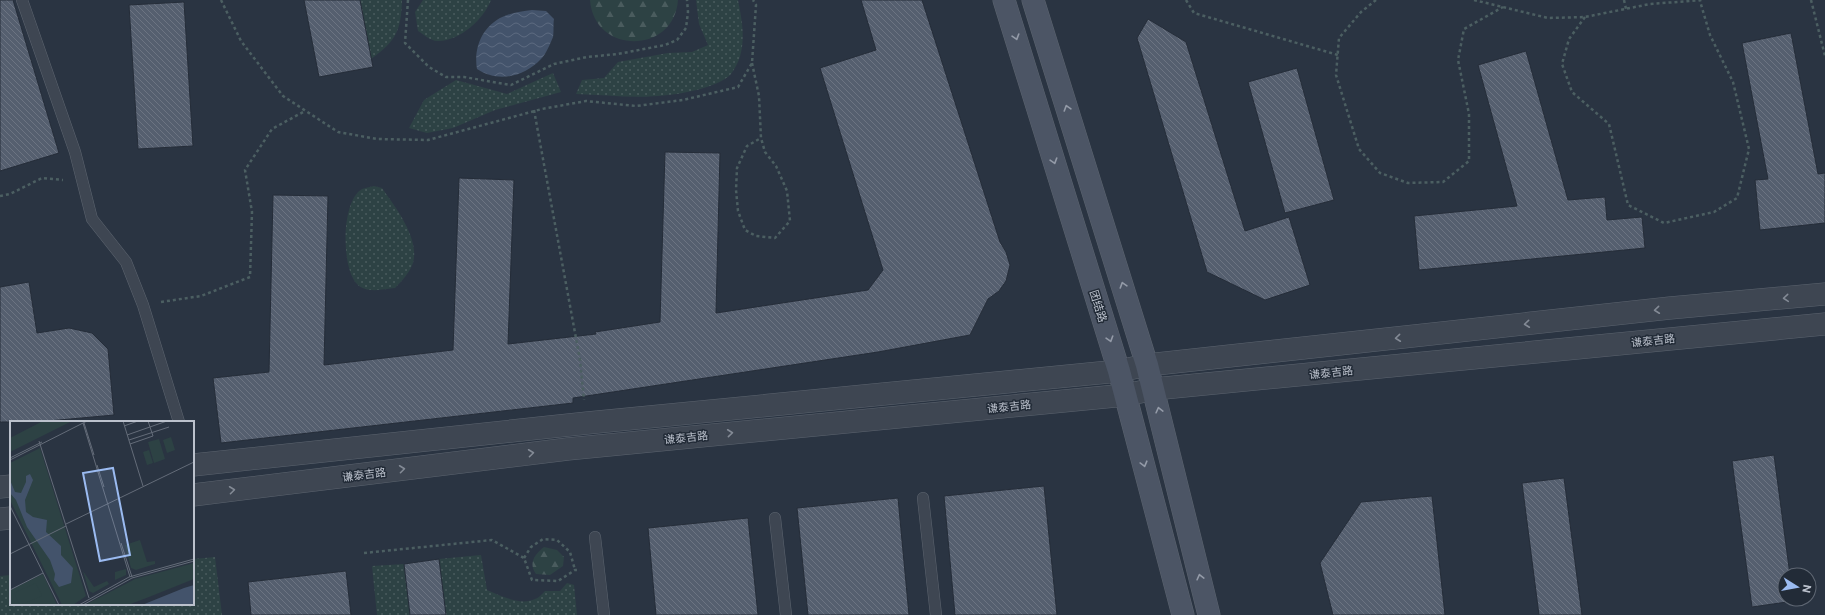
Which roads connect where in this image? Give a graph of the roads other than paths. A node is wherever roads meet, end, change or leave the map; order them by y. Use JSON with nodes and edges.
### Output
{"nodes":[{"id":1,"x":22,"y":0,"type":"edge"},
{"id":2,"x":1004,"y":0,"type":"edge"},
{"id":3,"x":1033,"y":0,"type":"edge"},
{"id":4,"x":1825,"y":294,"type":"edge"},
{"id":5,"x":1825,"y":324,"type":"edge"},
{"id":6,"x":1148,"y":365,"type":"junction"},
{"id":7,"x":1120,"y":371,"type":"junction"},
{"id":8,"x":1154,"y":389,"type":"junction"},
{"id":9,"x":1126,"y":395,"type":"junction"},
{"id":10,"x":179,"y":421,"type":"edge"},
{"id":11,"x":194,"y":465,"type":"edge"},
{"id":12,"x":10,"y":486,"type":"edge"},
{"id":13,"x":0,"y":487,"type":"edge"},
{"id":14,"x":194,"y":495,"type":"edge"},
{"id":15,"x":923,"y":498,"type":"dead end"},
{"id":16,"x":10,"y":518,"type":"edge"},
{"id":17,"x":775,"y":518,"type":"dead end"},
{"id":18,"x":0,"y":519,"type":"edge"},
{"id":19,"x":595,"y":537,"type":"dead end"},
{"id":20,"x":604,"y":615,"type":"edge"},
{"id":21,"x":786,"y":615,"type":"edge"},
{"id":22,"x":936,"y":615,"type":"edge"},
{"id":23,"x":1183,"y":615,"type":"edge"},
{"id":24,"x":1209,"y":615,"type":"edge"}],
"edges":[{"from":1,"to":10,"type":"lane"},
{"from":2,"to":7,"type":"main road","name":"团结路","one_way":true},
{"from":6,"to":3,"type":"main road","one_way":true},
{"from":4,"to":6,"type":"street","one_way":true},
{"from":5,"to":8,"type":"street","name":"谦泰吉路"},
{"from":6,"to":7,"type":"street"},
{"from":6,"to":8,"type":"main road"},
{"from":7,"to":9,"type":"main road","name":"团结路"},
{"from":7,"to":11,"type":"street"},
{"from":8,"to":9,"type":"street","name":"谦泰吉路"},
{"from":24,"to":8,"type":"main road","one_way":true},
{"from":14,"to":9,"type":"street","name":"谦泰吉路","one_way":true},
{"from":9,"to":23,"type":"main road","name":"团结路","one_way":true},
{"from":12,"to":13,"type":"street"},
{"from":15,"to":22,"type":"lane"},
{"from":16,"to":18,"type":"street"},
{"from":17,"to":21,"type":"lane"},
{"from":19,"to":20,"type":"lane"}]}
